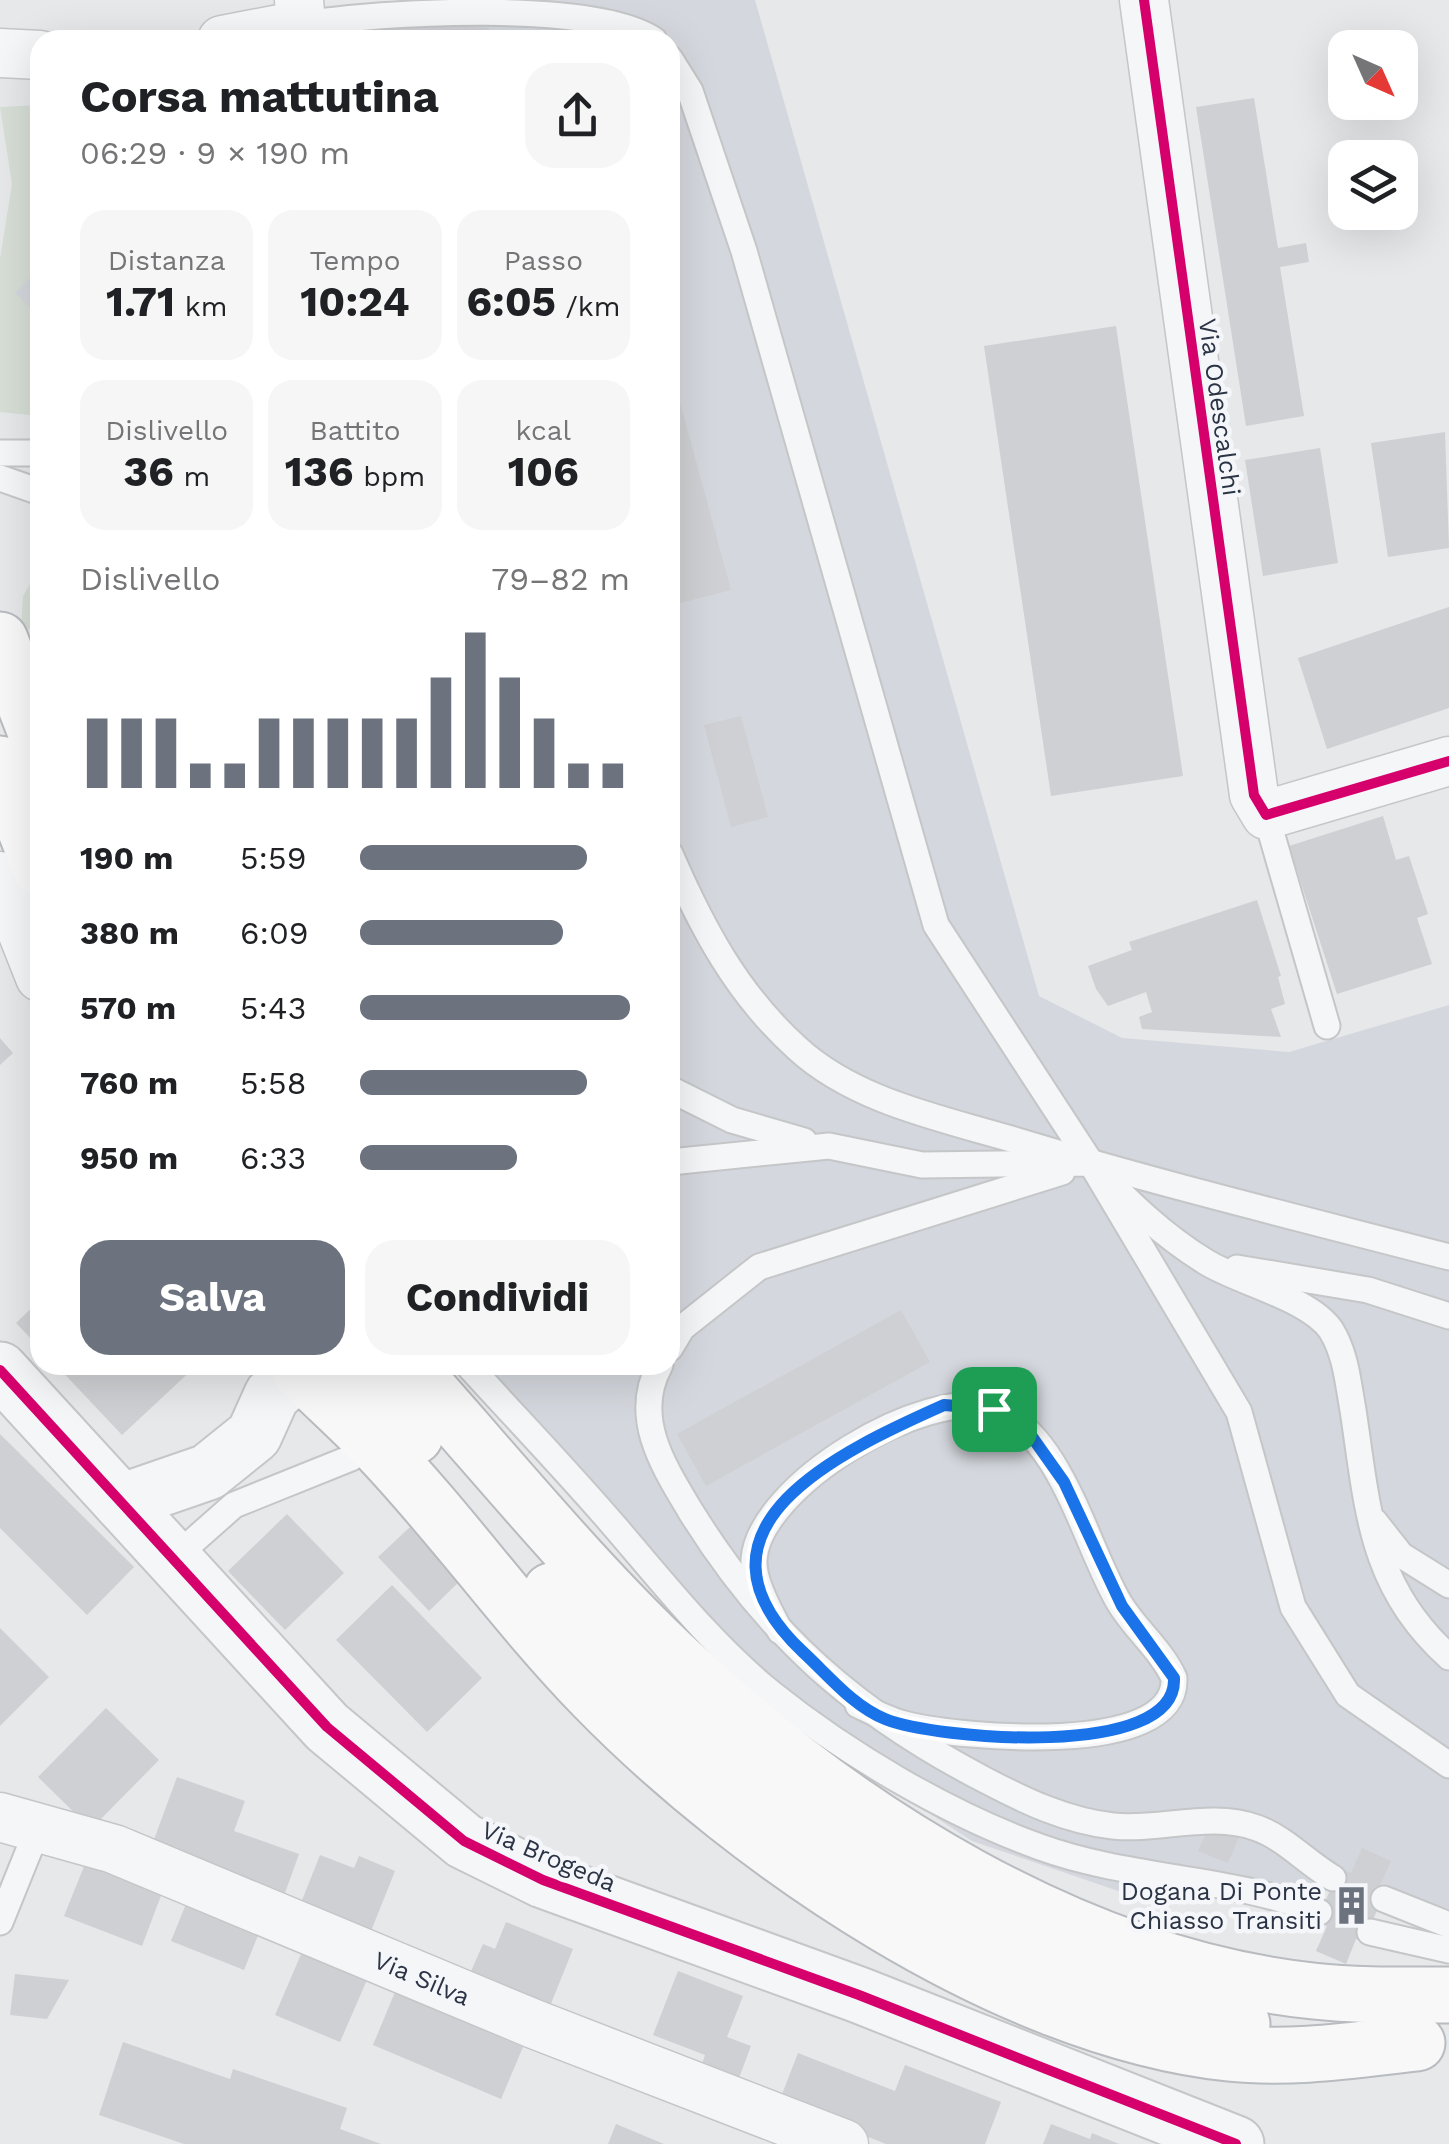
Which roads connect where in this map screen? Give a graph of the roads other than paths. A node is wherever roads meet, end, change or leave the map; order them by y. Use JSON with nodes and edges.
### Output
{"nodes":[{"id":1,"x":1144,"y":0,"type":"edge"},
{"id":2,"x":300,"y":12,"type":"edge"},
{"id":3,"x":250,"y":30,"type":"edge"},
{"id":4,"x":640,"y":30,"type":"edge"},
{"id":5,"x":0,"y":53,"type":"edge"},
{"id":6,"x":30,"y":54,"type":"edge"},
{"id":7,"x":680,"y":74,"type":"edge"},
{"id":8,"x":30,"y":452,"type":"edge"},
{"id":9,"x":0,"y":454,"type":"edge"},
{"id":10,"x":0,"y":478,"type":"edge"},
{"id":11,"x":30,"y":488,"type":"edge"},
{"id":12,"x":5,"y":653,"type":"edge"},
{"id":13,"x":30,"y":717,"type":"edge"},
{"id":14,"x":1449,"y":761,"type":"edge"},
{"id":15,"x":0,"y":764,"type":"edge"},
{"id":16,"x":1266,"y":816,"type":"junction"},
{"id":17,"x":30,"y":841,"type":"edge"},
{"id":18,"x":0,"y":876,"type":"edge"},
{"id":19,"x":680,"y":877,"type":"edge"},
{"id":20,"x":30,"y":952,"type":"edge"},
{"id":21,"x":1327,"y":1026,"type":"dead end"},
{"id":22,"x":680,"y":1093,"type":"edge"},
{"id":23,"x":829,"y":1146,"type":"junction"},
{"id":24,"x":680,"y":1161,"type":"edge"},
{"id":25,"x":1091,"y":1164,"type":"junction"},
{"id":26,"x":1449,"y":1257,"type":"edge"},
{"id":27,"x":1207,"y":1263,"type":"junction"},
{"id":28,"x":1449,"y":1316,"type":"edge"},
{"id":29,"x":680,"y":1331,"type":"edge"},
{"id":30,"x":0,"y":1370,"type":"edge"},
{"id":31,"x":303,"y":1375,"type":"edge"},
{"id":32,"x":321,"y":1375,"type":"edge"},
{"id":33,"x":323,"y":1375,"type":"edge"},
{"id":34,"x":416,"y":1375,"type":"edge"},
{"id":35,"x":477,"y":1375,"type":"edge"},
{"id":36,"x":657,"y":1375,"type":"edge"},
{"id":37,"x":351,"y":1458,"type":"dead end"},
{"id":38,"x":1365,"y":1498,"type":"junction"},
{"id":39,"x":121,"y":1502,"type":"junction"},
{"id":40,"x":172,"y":1558,"type":"junction"},
{"id":41,"x":1449,"y":1586,"type":"edge"},
{"id":42,"x":780,"y":1630,"type":"junction"},
{"id":43,"x":1449,"y":1657,"type":"edge"},
{"id":44,"x":858,"y":1704,"type":"junction"},
{"id":45,"x":1449,"y":1765,"type":"edge"},
{"id":46,"x":19,"y":1822,"type":"edge"},
{"id":47,"x":1333,"y":1878,"type":"dead end"},
{"id":48,"x":1384,"y":1900,"type":"dead end"},
{"id":49,"x":1320,"y":1912,"type":"dead end"},
{"id":50,"x":0,"y":1922,"type":"edge"},
{"id":51,"x":1449,"y":1925,"type":"edge"},
{"id":52,"x":1370,"y":1932,"type":"dead end"},
{"id":53,"x":1449,"y":1950,"type":"edge"},
{"id":54,"x":1449,"y":1995,"type":"edge"},
{"id":55,"x":1433,"y":2044,"type":"edge"},
{"id":56,"x":844,"y":2144,"type":"edge"},
{"id":57,"x":1236,"y":2144,"type":"edge"}],
"edges":[{"from":1,"to":16,"type":"street","name":"Via Odescalchi"},
{"from":2,"to":3,"type":"street"},
{"from":2,"to":4,"type":"lane"},
{"from":5,"to":6,"type":"street"},
{"from":7,"to":25,"type":"lane"},
{"from":8,"to":9,"type":"lane"},
{"from":10,"to":11,"type":"lane"},
{"from":12,"to":13,"type":"highway"},
{"from":14,"to":16,"type":"street"},
{"from":15,"to":17,"type":"highway"},
{"from":16,"to":21,"type":"lane","name":"Via Odescalchi"},
{"from":18,"to":20,"type":"street"},
{"from":19,"to":25,"type":"lane"},
{"from":22,"to":23,"type":"lane"},
{"from":23,"to":24,"type":"lane"},
{"from":23,"to":25,"type":"lane"},
{"from":25,"to":26,"type":"lane"},
{"from":25,"to":27,"type":"lane"},
{"from":25,"to":29,"type":"lane"},
{"from":25,"to":45,"type":"lane"},
{"from":27,"to":28,"type":"lane"},
{"from":27,"to":38,"type":"lane"},
{"from":30,"to":39,"type":"street","name":"Via Brogeda"},
{"from":31,"to":39,"type":"street"},
{"from":32,"to":55,"type":"highway"},
{"from":33,"to":55,"type":"highway"},
{"from":34,"to":54,"type":"highway"},
{"from":35,"to":49,"type":"lane"},
{"from":36,"to":42,"type":"lane"},
{"from":37,"to":40,"type":"lane"},
{"from":38,"to":41,"type":"lane"},
{"from":38,"to":43,"type":"lane"},
{"from":39,"to":40,"type":"street","name":"Via Brogeda"},
{"from":40,"to":57,"type":"street","name":"Via Brogeda"},
{"from":42,"to":44,"type":"lane"},
{"from":42,"to":44,"type":"lane"},
{"from":44,"to":47,"type":"lane"},
{"from":46,"to":50,"type":"lane"},
{"from":46,"to":56,"type":"street","name":"Via Silva"},
{"from":48,"to":51,"type":"lane"},
{"from":52,"to":53,"type":"lane"}]}
